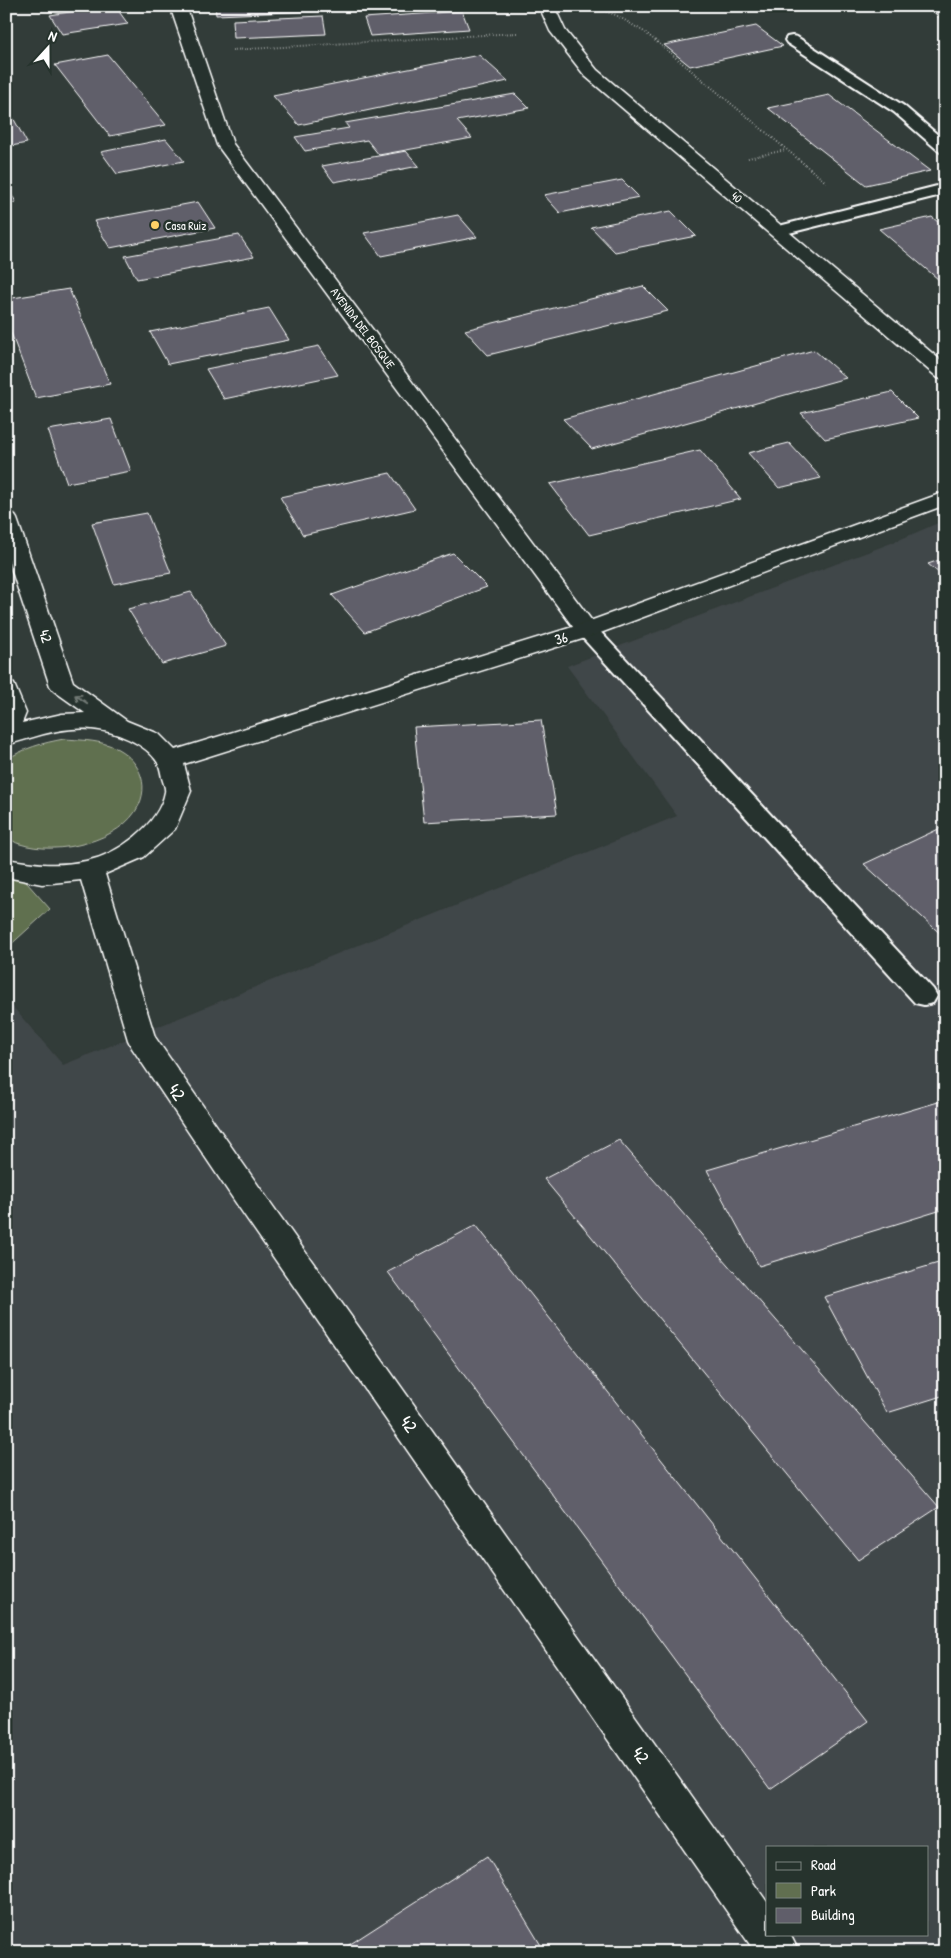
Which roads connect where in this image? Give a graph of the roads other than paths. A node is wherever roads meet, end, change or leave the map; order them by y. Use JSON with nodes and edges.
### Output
{"nodes":[{"id":1,"x":178,"y":6,"type":"edge"},
{"id":2,"x":546,"y":6,"type":"edge"},
{"id":3,"x":937,"y":6,"type":"edge"},
{"id":4,"x":945,"y":14,"type":"edge"},
{"id":5,"x":792,"y":40,"type":"dead end"},
{"id":6,"x":945,"y":149,"type":"edge"},
{"id":7,"x":945,"y":189,"type":"edge"},
{"id":8,"x":777,"y":232,"type":"junction"},
{"id":9,"x":945,"y":374,"type":"edge"},
{"id":10,"x":945,"y":498,"type":"edge"},
{"id":11,"x":6,"y":519,"type":"edge"},
{"id":12,"x":587,"y":630,"type":"junction"},
{"id":13,"x":6,"y":689,"type":"edge"},
{"id":14,"x":121,"y":727,"type":"junction"},
{"id":15,"x":6,"y":730,"type":"edge"},
{"id":16,"x":6,"y":737,"type":"edge"},
{"id":17,"x":170,"y":760,"type":"junction"},
{"id":18,"x":6,"y":868,"type":"edge"},
{"id":19,"x":90,"y":870,"type":"junction"},
{"id":20,"x":924,"y":996,"type":"dead end"},
{"id":21,"x":766,"y":1933,"type":"edge"},
{"id":22,"x":768,"y":1936,"type":"edge"},
{"id":23,"x":779,"y":1952,"type":"edge"}],
"edges":[{"from":1,"to":12,"type":"street","name":"AVENIDA DEL BOSQUE"},
{"from":2,"to":8,"type":"street","name":"40"},
{"from":3,"to":4,"type":"street"},
{"from":5,"to":6,"type":"lane"},
{"from":7,"to":8,"type":"lane"},
{"from":8,"to":9,"type":"street","name":"40"},
{"from":10,"to":12,"type":"street","name":"36"},
{"from":14,"to":11,"type":"street","name":"42","one_way":true},
{"from":12,"to":17,"type":"street","name":"36"},
{"from":12,"to":20,"type":"lane"},
{"from":13,"to":15,"type":"street"},
{"from":14,"to":16,"type":"street","name":"42"},
{"from":14,"to":17,"type":"street","name":"42"},
{"from":17,"to":19,"type":"street"},
{"from":18,"to":19,"type":"street"},
{"from":19,"to":21,"type":"street","name":"42"},
{"from":22,"to":23,"type":"street","name":"42"}]}
